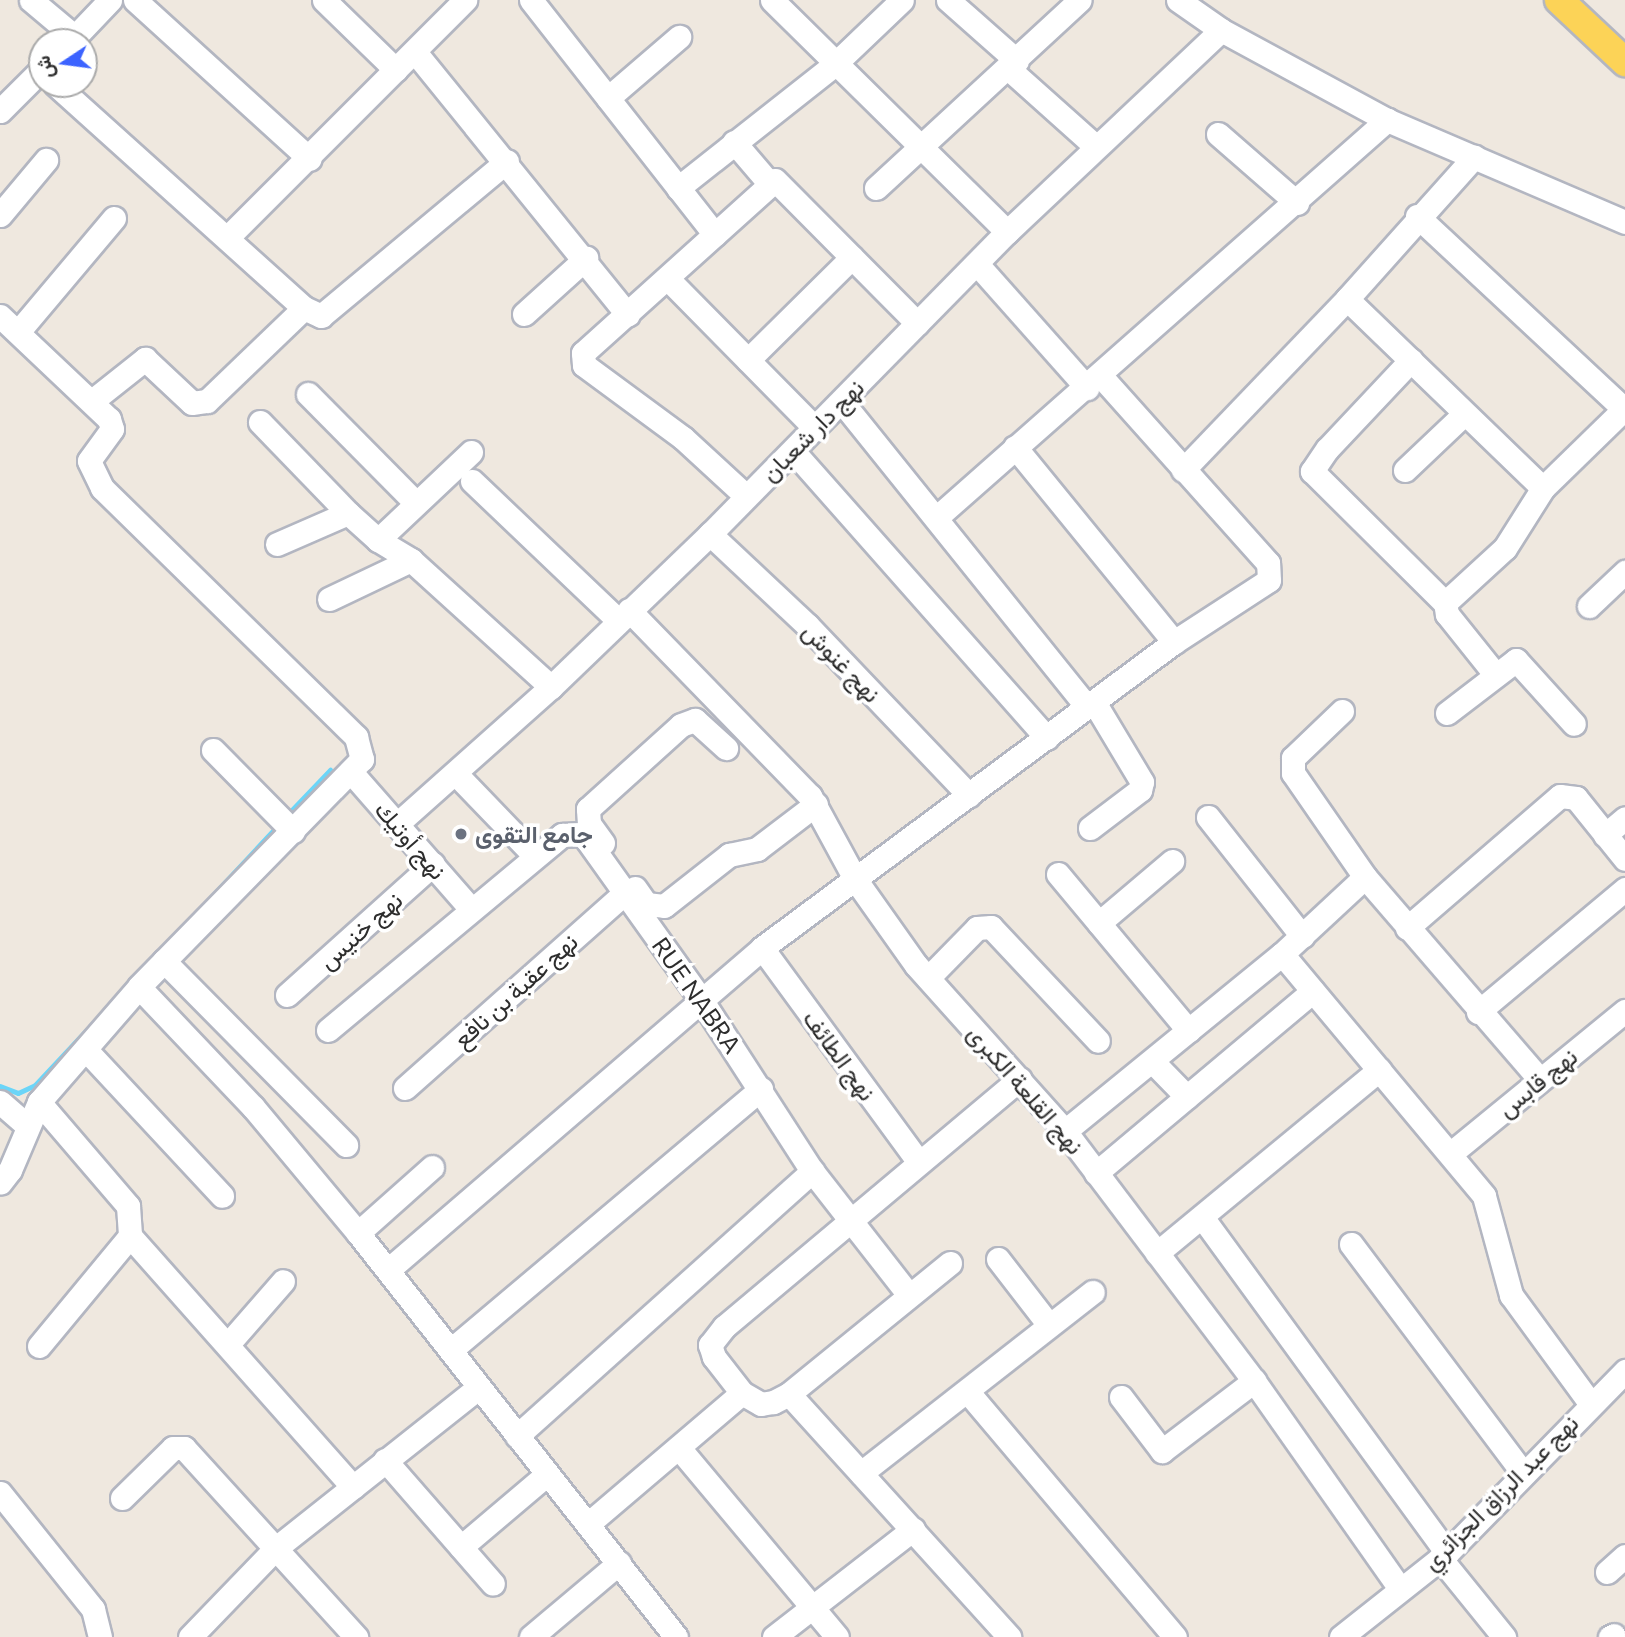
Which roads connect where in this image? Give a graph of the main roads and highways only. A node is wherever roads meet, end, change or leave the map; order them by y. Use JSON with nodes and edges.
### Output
{"nodes":[{"id":1,"x":1559,"y":0,"type":"edge"},
{"id":2,"x":1625,"y":62,"type":"edge"}],
"edges":[{"from":1,"to":2,"type":"main road"}]}
